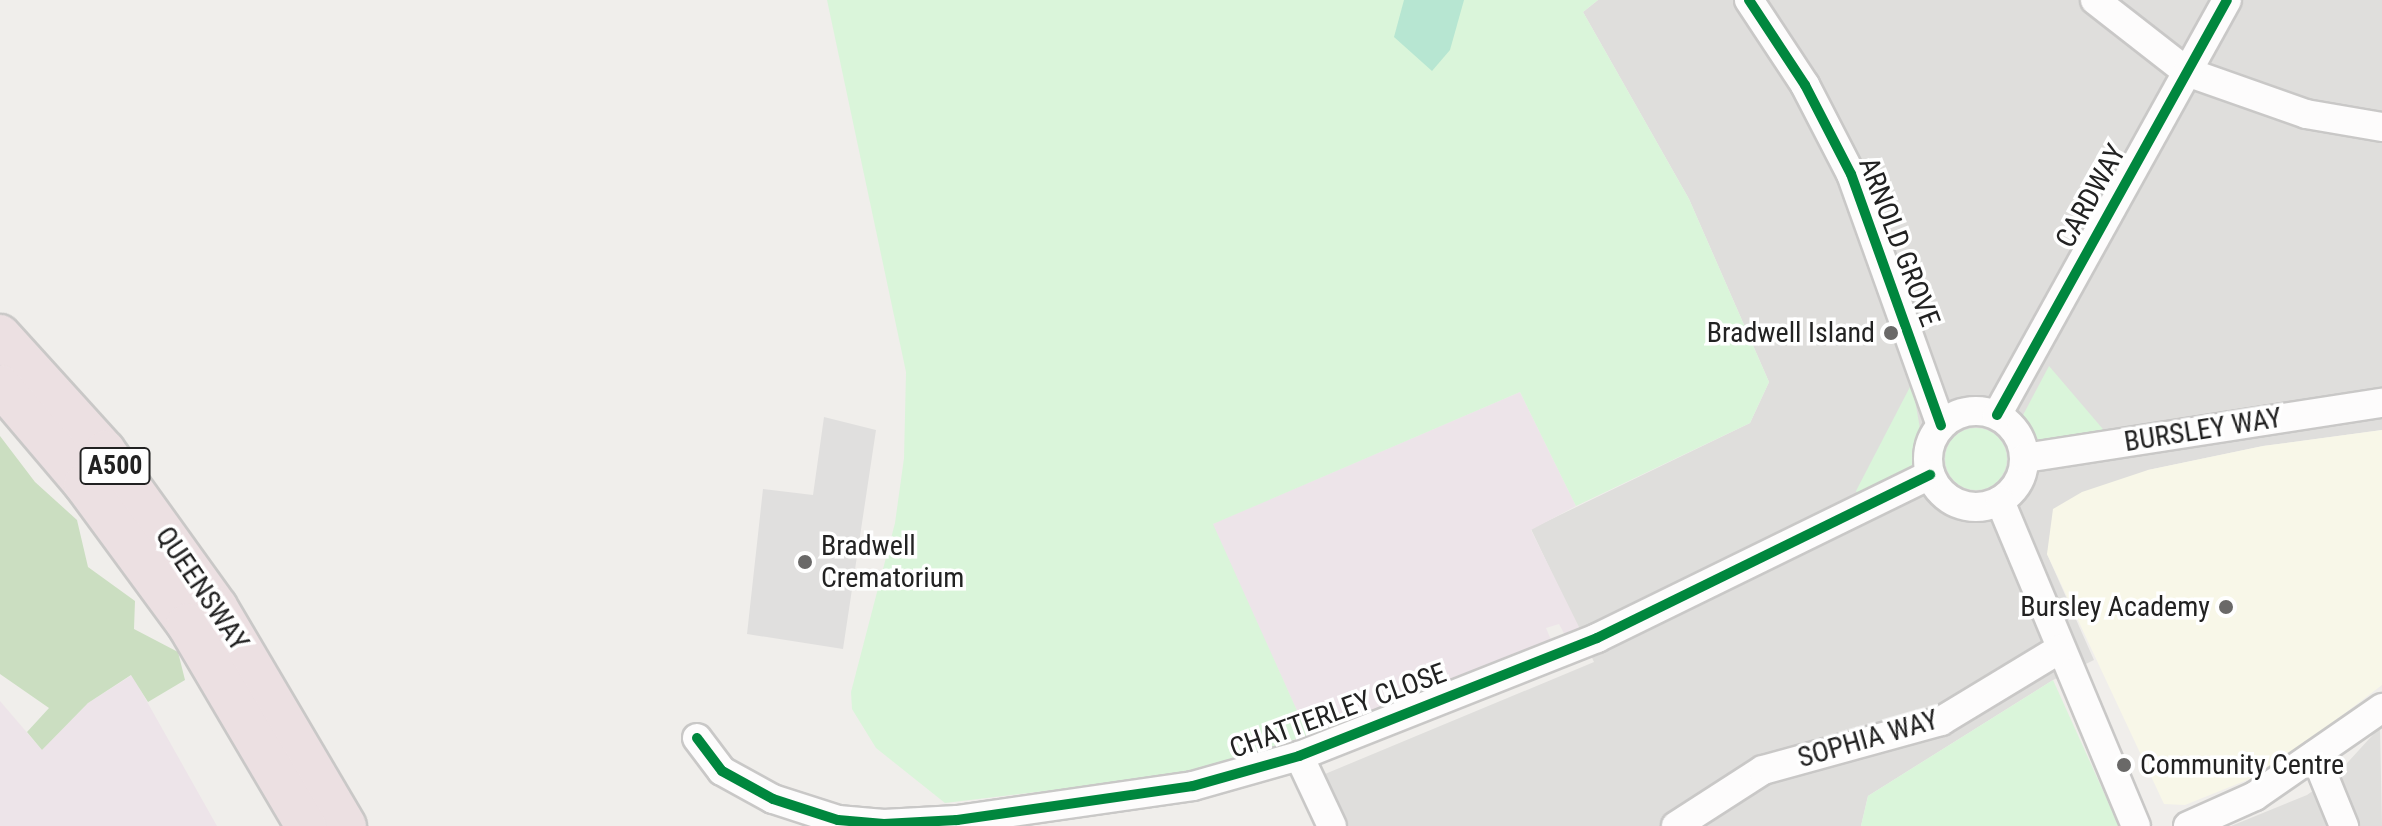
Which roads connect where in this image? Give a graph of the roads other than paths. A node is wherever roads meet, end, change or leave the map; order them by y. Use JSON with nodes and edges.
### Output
{"nodes":[{"id":1,"x":1749,"y":0,"type":"edge"},
{"id":2,"x":2095,"y":0,"type":"edge"},
{"id":3,"x":2227,"y":0,"type":"edge"},
{"id":4,"x":2187,"y":72,"type":"junction"},
{"id":5,"x":2382,"y":127,"type":"edge"},
{"id":6,"x":0,"y":335,"type":"edge"},
{"id":7,"x":0,"y":385,"type":"edge"},
{"id":8,"x":2382,"y":403,"type":"edge"},
{"id":9,"x":1997,"y":415,"type":"junction"},
{"id":10,"x":1941,"y":425,"type":"junction"},
{"id":11,"x":2025,"y":458,"type":"junction"},
{"id":12,"x":1930,"y":475,"type":"junction"},
{"id":13,"x":2000,"y":501,"type":"junction"},
{"id":14,"x":2060,"y":649,"type":"junction"},
{"id":15,"x":2382,"y":708,"type":"edge"},
{"id":16,"x":697,"y":738,"type":"dead end"},
{"id":17,"x":2315,"y":755,"type":"junction"},
{"id":18,"x":1299,"y":756,"type":"junction"},
{"id":19,"x":306,"y":826,"type":"edge"},
{"id":20,"x":346,"y":826,"type":"edge"},
{"id":21,"x":1332,"y":826,"type":"edge"},
{"id":22,"x":1676,"y":826,"type":"edge"},
{"id":23,"x":2136,"y":826,"type":"edge"},
{"id":24,"x":2188,"y":826,"type":"edge"},
{"id":25,"x":2344,"y":826,"type":"edge"}],
"edges":[{"from":1,"to":10,"type":"street","name":"ARNOLD GROVE"},
{"from":2,"to":4,"type":"street"},
{"from":3,"to":4,"type":"street","name":"CARDWAY"},
{"from":4,"to":5,"type":"street"},
{"from":4,"to":9,"type":"street","name":"CARDWAY"},
{"from":6,"to":20,"type":"highway","name":"QUEENSWAY","number":"A500"},
{"from":7,"to":19,"type":"highway","name":"QUEENSWAY","number":"A500"},
{"from":8,"to":11,"type":"street","name":"BURSLEY WAY"},
{"from":9,"to":10,"type":"street"},
{"from":9,"to":11,"type":"street"},
{"from":10,"to":12,"type":"street"},
{"from":11,"to":13,"type":"street"},
{"from":12,"to":13,"type":"street"},
{"from":12,"to":18,"type":"street","name":"CHATTERLEY CLOSE"},
{"from":13,"to":14,"type":"street"},
{"from":14,"to":22,"type":"street","name":"SOPHIA WAY"},
{"from":14,"to":23,"type":"street"},
{"from":15,"to":17,"type":"street"},
{"from":16,"to":18,"type":"street","name":"CHATTERLEY CLOSE"},
{"from":17,"to":24,"type":"street"},
{"from":17,"to":25,"type":"street"},
{"from":18,"to":21,"type":"street"}]}
